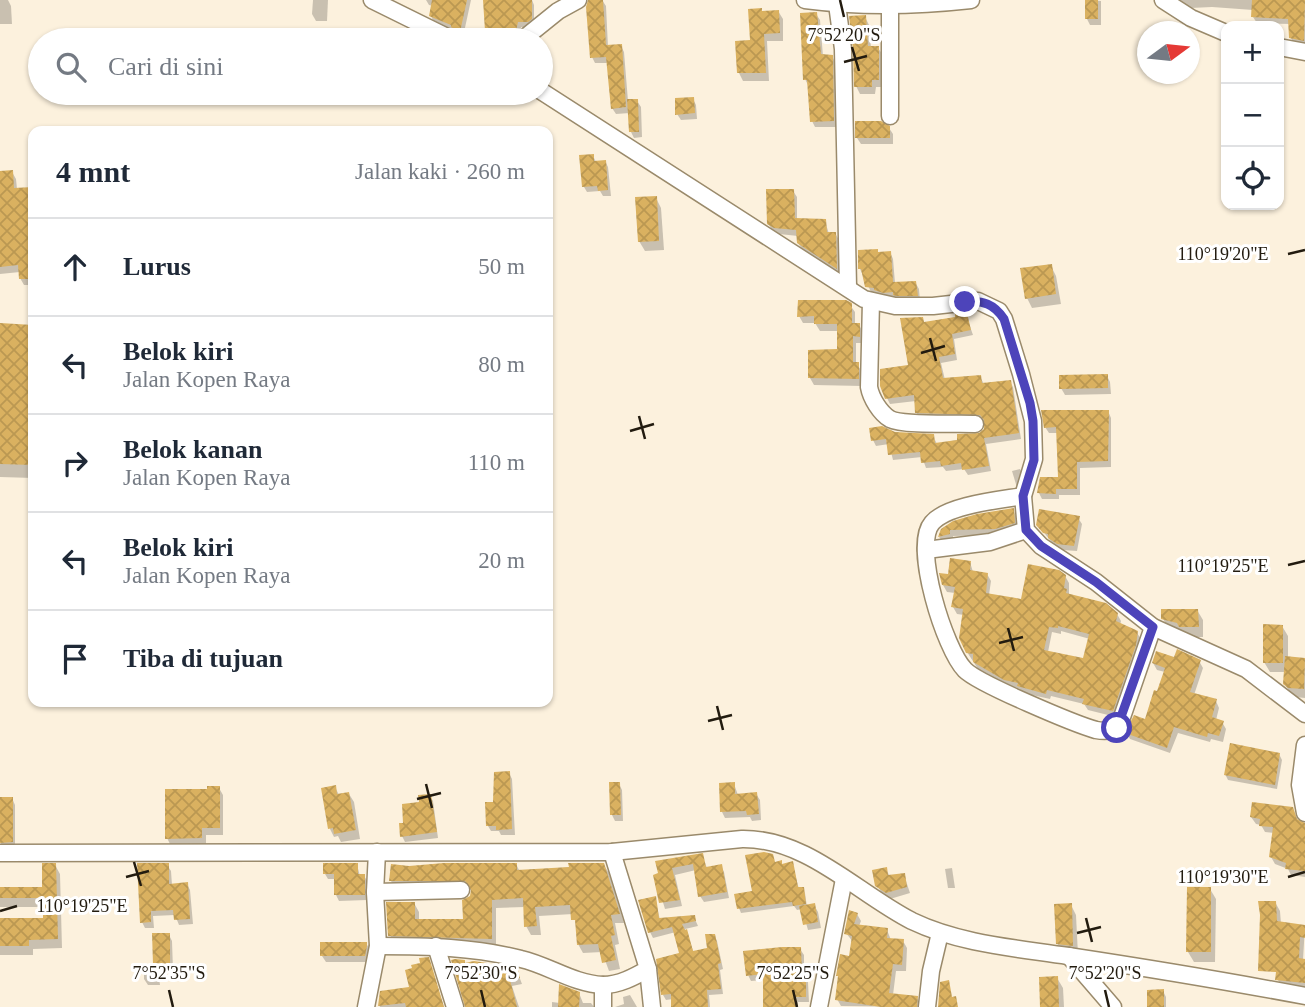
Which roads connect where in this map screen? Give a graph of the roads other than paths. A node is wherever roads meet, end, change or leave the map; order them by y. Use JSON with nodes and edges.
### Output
{"nodes":[{"id":1,"x":372,"y":0,"type":"edge"},
{"id":2,"x":578,"y":0,"type":"edge"},
{"id":3,"x":805,"y":0,"type":"edge"},
{"id":4,"x":971,"y":0,"type":"edge"},
{"id":5,"x":1163,"y":0,"type":"edge"},
{"id":6,"x":835,"y":2,"type":"edge"},
{"id":7,"x":919,"y":2,"type":"edge"},
{"id":8,"x":890,"y":4,"type":"junction"},
{"id":9,"x":429,"y":28,"type":"edge"},
{"id":10,"x":537,"y":28,"type":"edge"},
{"id":11,"x":1221,"y":31,"type":"edge"},
{"id":12,"x":1284,"y":48,"type":"edge"},
{"id":13,"x":1305,"y":52,"type":"edge"},
{"id":14,"x":553,"y":99,"type":"edge"},
{"id":15,"x":890,"y":116,"type":"dead end"},
{"id":16,"x":848,"y":287,"type":"junction"},
{"id":17,"x":872,"y":301,"type":"junction"},
{"id":18,"x":975,"y":424,"type":"dead end"},
{"id":19,"x":1023,"y":496,"type":"junction"},
{"id":20,"x":1026,"y":530,"type":"junction"},
{"id":21,"x":926,"y":550,"type":"junction"},
{"id":22,"x":1153,"y":627,"type":"junction"},
{"id":23,"x":1305,"y":714,"type":"edge"},
{"id":24,"x":1305,"y":744,"type":"edge"},
{"id":25,"x":1305,"y":813,"type":"edge"},
{"id":26,"x":377,"y":852,"type":"junction"},
{"id":27,"x":612,"y":852,"type":"junction"},
{"id":28,"x":0,"y":853,"type":"edge"},
{"id":29,"x":844,"y":879,"type":"junction"},
{"id":30,"x":461,"y":890,"type":"dead end"},
{"id":31,"x":375,"y":892,"type":"junction"},
{"id":32,"x":940,"y":933,"type":"junction"},
{"id":33,"x":378,"y":946,"type":"junction"},
{"id":34,"x":436,"y":946,"type":"junction"},
{"id":35,"x":1069,"y":956,"type":"junction"},
{"id":36,"x":648,"y":969,"type":"junction"},
{"id":37,"x":603,"y":985,"type":"junction"},
{"id":38,"x":1305,"y":996,"type":"edge"},
{"id":39,"x":366,"y":1007,"type":"edge"},
{"id":40,"x":455,"y":1007,"type":"edge"},
{"id":41,"x":603,"y":1007,"type":"edge"},
{"id":42,"x":652,"y":1007,"type":"edge"},
{"id":43,"x":819,"y":1007,"type":"edge"},
{"id":44,"x":927,"y":1007,"type":"edge"},
{"id":45,"x":1113,"y":1007,"type":"edge"}],
"edges":[{"from":1,"to":9,"type":"street"},
{"from":2,"to":10,"type":"street"},
{"from":3,"to":6,"type":"street"},
{"from":4,"to":7,"type":"street"},
{"from":5,"to":11,"type":"street"},
{"from":6,"to":8,"type":"street"},
{"from":6,"to":16,"type":"street"},
{"from":7,"to":8,"type":"street"},
{"from":8,"to":15,"type":"street"},
{"from":12,"to":13,"type":"street"},
{"from":14,"to":16,"type":"street"},
{"from":16,"to":17,"type":"street"},
{"from":17,"to":18,"type":"street"},
{"from":17,"to":19,"type":"street"},
{"from":19,"to":20,"type":"street"},
{"from":19,"to":21,"type":"street"},
{"from":20,"to":21,"type":"street"},
{"from":20,"to":22,"type":"street"},
{"from":21,"to":22,"type":"street"},
{"from":22,"to":23,"type":"street"},
{"from":24,"to":25,"type":"street"},
{"from":26,"to":27,"type":"street"},
{"from":26,"to":28,"type":"street"},
{"from":26,"to":31,"type":"street"},
{"from":27,"to":29,"type":"street"},
{"from":27,"to":36,"type":"street"},
{"from":29,"to":32,"type":"street"},
{"from":29,"to":43,"type":"street"},
{"from":30,"to":31,"type":"street"},
{"from":31,"to":33,"type":"street"},
{"from":32,"to":35,"type":"street"},
{"from":32,"to":44,"type":"street"},
{"from":33,"to":34,"type":"street"},
{"from":33,"to":39,"type":"street"},
{"from":34,"to":37,"type":"street"},
{"from":34,"to":40,"type":"street"},
{"from":35,"to":38,"type":"street"},
{"from":35,"to":45,"type":"street"},
{"from":36,"to":37,"type":"street"},
{"from":36,"to":42,"type":"street"},
{"from":37,"to":41,"type":"street"}]}
